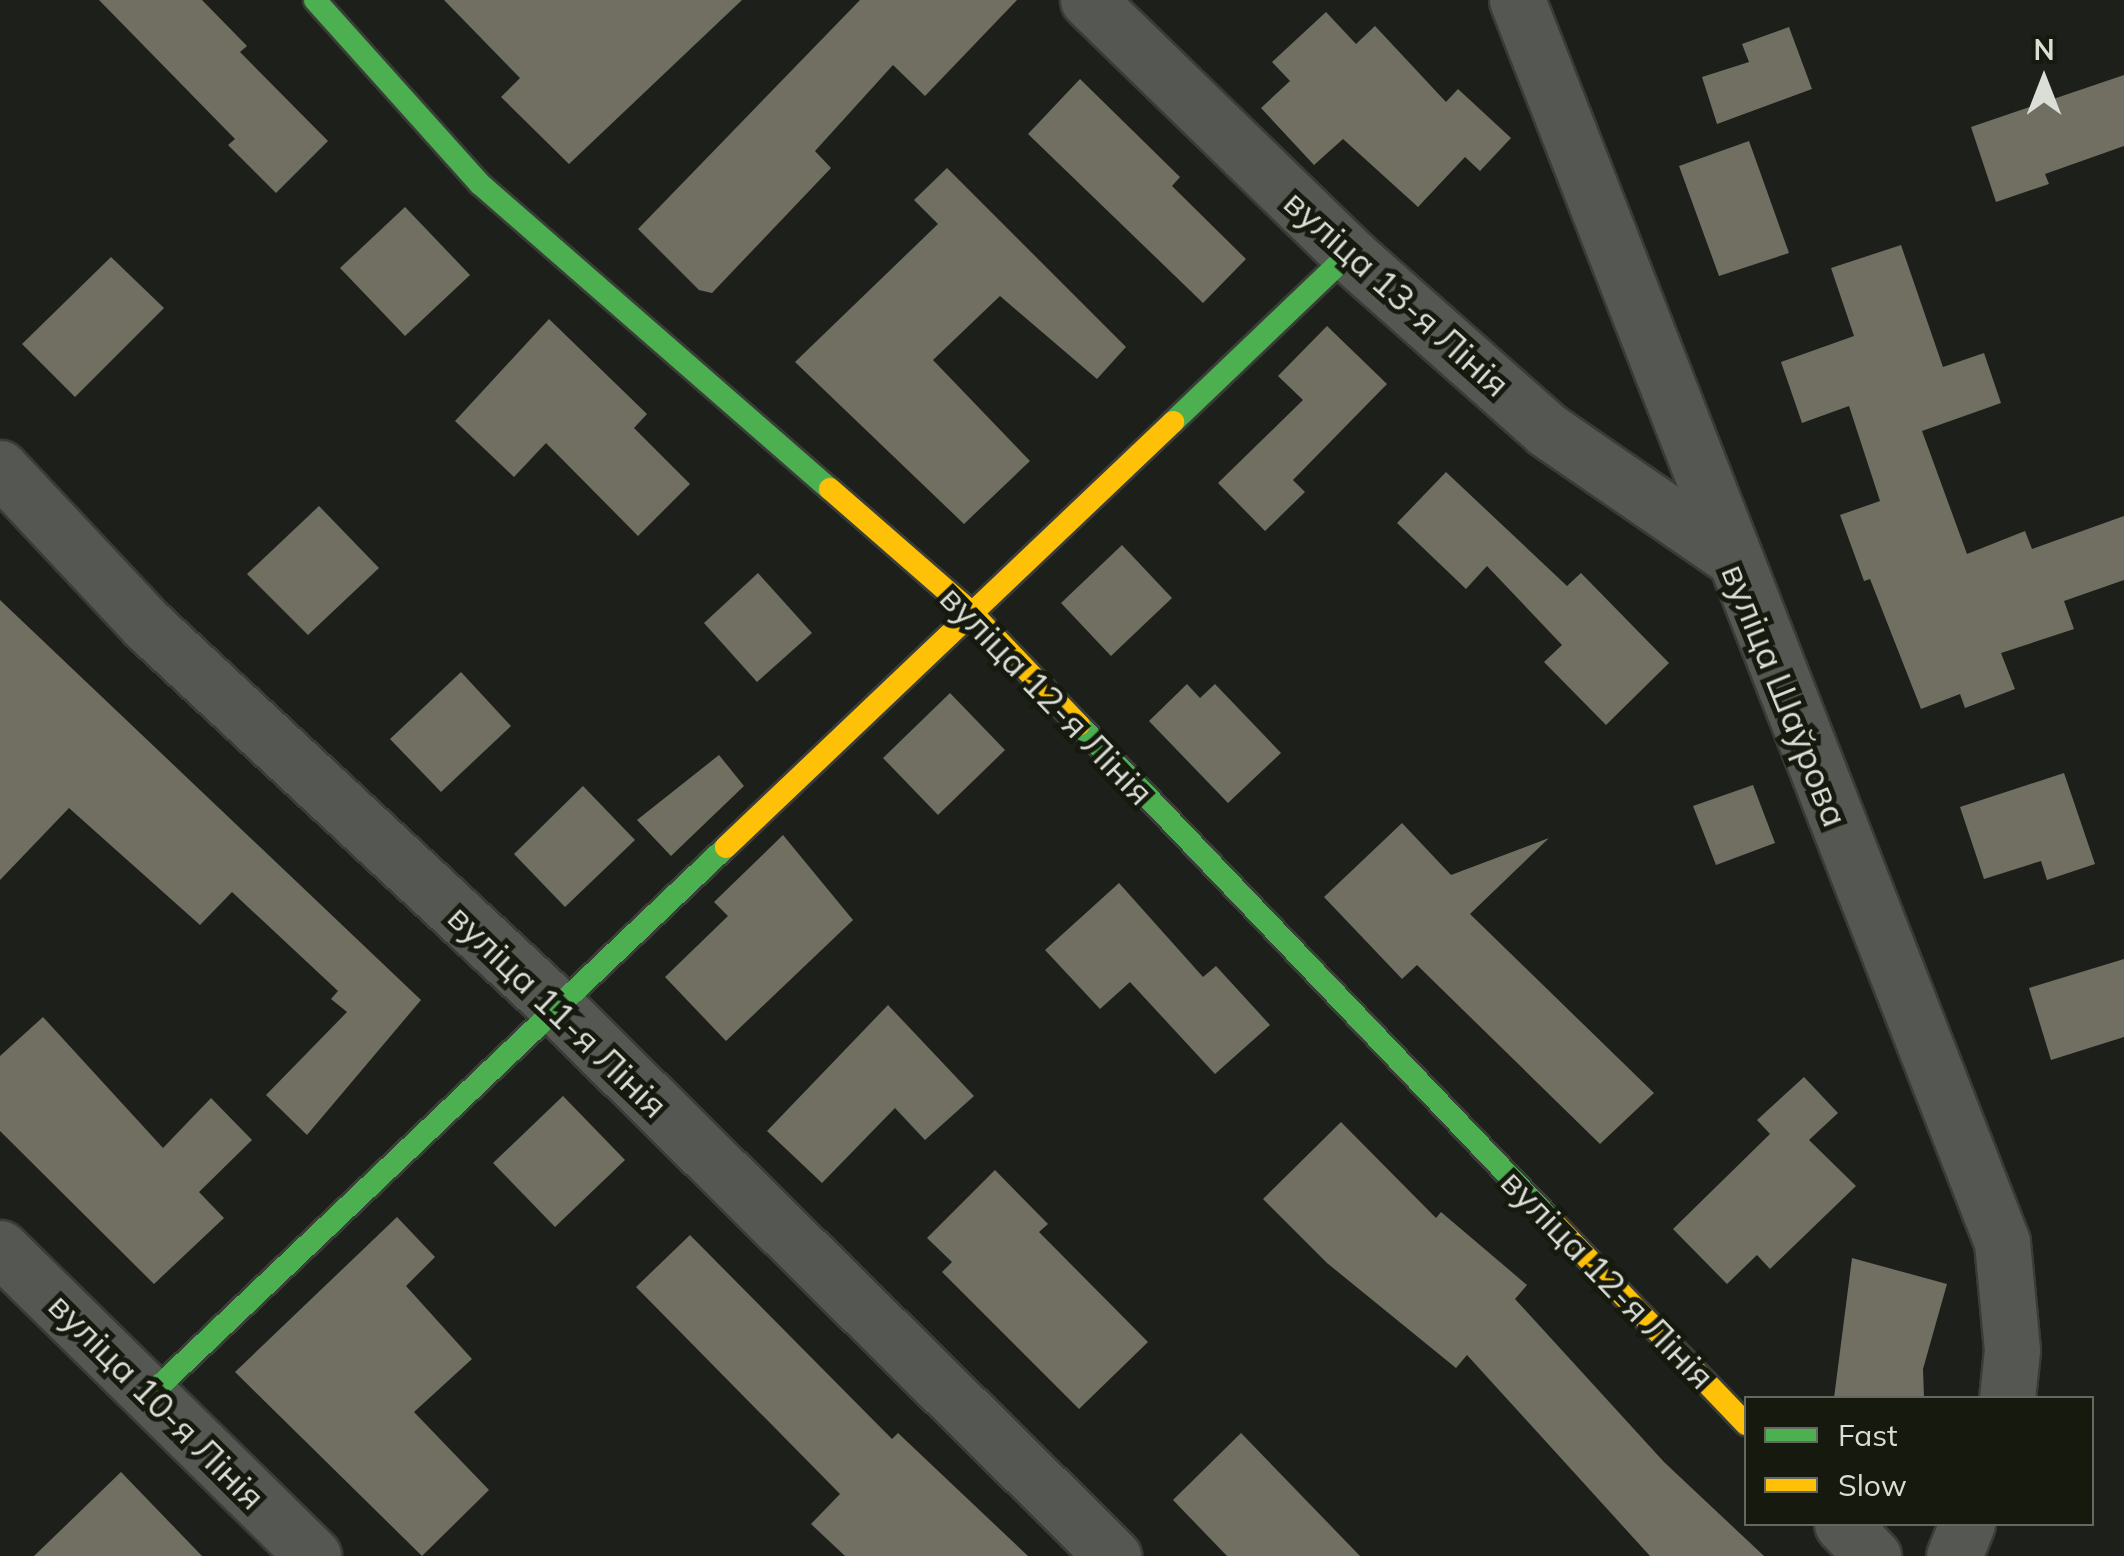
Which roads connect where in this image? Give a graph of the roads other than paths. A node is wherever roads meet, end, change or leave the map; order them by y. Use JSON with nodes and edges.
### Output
{"nodes":[{"id":1,"x":315,"y":0,"type":"edge"},
{"id":2,"x":1088,"y":0,"type":"edge"},
{"id":3,"x":1517,"y":0,"type":"edge"},
{"id":4,"x":1350,"y":254,"type":"junction"},
{"id":5,"x":0,"y":468,"type":"edge"},
{"id":6,"x":1730,"y":556,"type":"junction"},
{"id":7,"x":971,"y":612,"type":"junction"},
{"id":8,"x":554,"y":1004,"type":"junction"},
{"id":9,"x":0,"y":1248,"type":"edge"},
{"id":10,"x":152,"y":1393,"type":"junction"},
{"id":11,"x":2007,"y":1396,"type":"edge"},
{"id":12,"x":1744,"y":1422,"type":"edge"},
{"id":13,"x":1844,"y":1526,"type":"edge"},
{"id":14,"x":1966,"y":1526,"type":"edge"},
{"id":15,"x":314,"y":1556,"type":"edge"},
{"id":16,"x":1113,"y":1556,"type":"edge"},
{"id":17,"x":1873,"y":1556,"type":"edge"},
{"id":18,"x":1954,"y":1556,"type":"edge"}],
"edges":[{"from":1,"to":7,"type":"street","name":"вуліца 12-я Лінія"},
{"from":2,"to":4,"type":"street","name":"вуліца 13-я Лінія"},
{"from":3,"to":6,"type":"street","name":"вуліца Шаўрова"},
{"from":4,"to":6,"type":"street","name":"вуліца 13-я Лінія"},
{"from":4,"to":7,"type":"street"},
{"from":5,"to":8,"type":"street","name":"вуліца 11-я Лінія"},
{"from":6,"to":11,"type":"street","name":"вуліца Шаўрова"},
{"from":7,"to":8,"type":"street"},
{"from":7,"to":12,"type":"street","name":"вуліца 12-я Лінія"},
{"from":8,"to":10,"type":"street"},
{"from":8,"to":16,"type":"street","name":"вуліца 11-я Лінія"},
{"from":9,"to":10,"type":"street","name":"вуліца 10-я Лінія"},
{"from":10,"to":15,"type":"street","name":"вуліца 10-я Лінія"},
{"from":13,"to":17,"type":"street"},
{"from":14,"to":18,"type":"street"}]}
